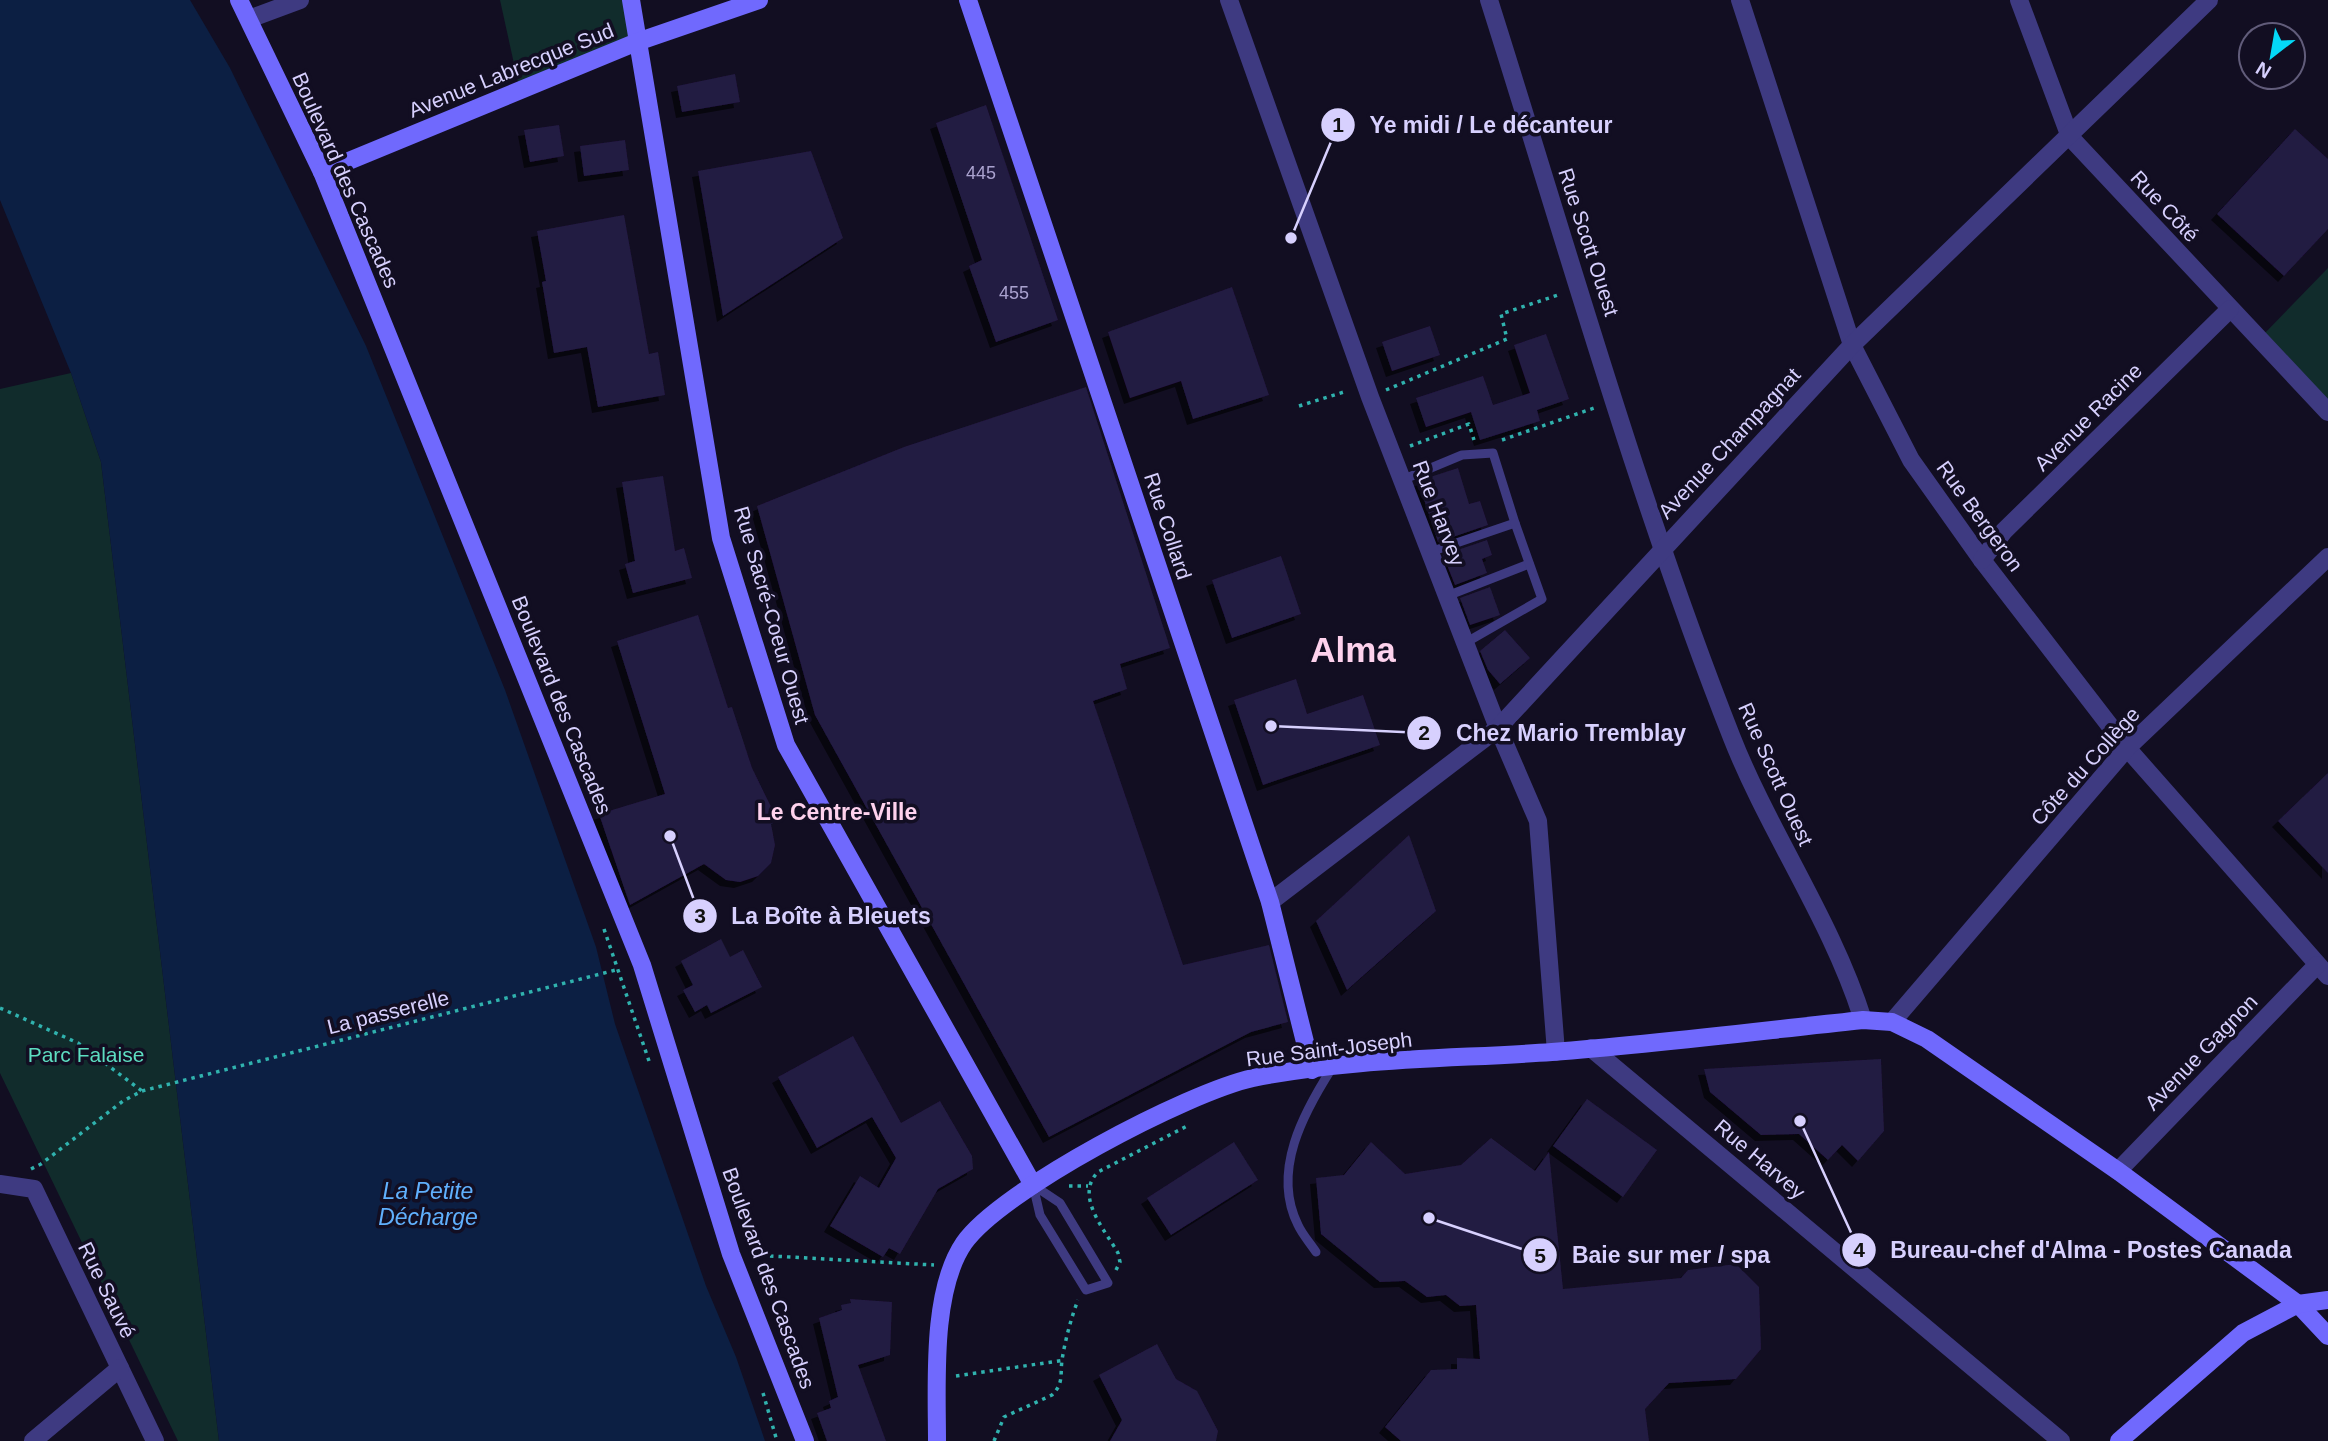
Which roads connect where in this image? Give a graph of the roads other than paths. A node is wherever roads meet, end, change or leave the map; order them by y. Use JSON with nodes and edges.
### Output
{"nodes":[{"id":1,"x":239,"y":0,"type":"edge"},
{"id":2,"x":300,"y":0,"type":"edge"},
{"id":3,"x":631,"y":0,"type":"edge"},
{"id":4,"x":759,"y":0,"type":"edge"},
{"id":5,"x":968,"y":0,"type":"edge"},
{"id":6,"x":1229,"y":0,"type":"edge"},
{"id":7,"x":1489,"y":0,"type":"edge"},
{"id":8,"x":1740,"y":0,"type":"edge"},
{"id":9,"x":2020,"y":0,"type":"edge"},
{"id":10,"x":2209,"y":0,"type":"edge"},
{"id":11,"x":249,"y":19,"type":"junction"},
{"id":12,"x":637,"y":42,"type":"junction"},
{"id":13,"x":2070,"y":137,"type":"junction"},
{"id":14,"x":323,"y":172,"type":"junction"},
{"id":15,"x":2230,"y":309,"type":"junction"},
{"id":16,"x":1852,"y":345,"type":"junction"},
{"id":17,"x":2328,"y":412,"type":"edge"},
{"id":18,"x":1402,"y":480,"type":"junction"},
{"id":19,"x":1515,"y":523,"type":"junction"},
{"id":20,"x":1662,"y":547,"type":"junction"},
{"id":21,"x":1430,"y":552,"type":"junction"},
{"id":22,"x":2328,"y":557,"type":"edge"},
{"id":23,"x":1982,"y":560,"type":"junction"},
{"id":24,"x":1530,"y":564,"type":"junction"},
{"id":25,"x":1447,"y":596,"type":"junction"},
{"id":26,"x":1465,"y":643,"type":"junction"},
{"id":27,"x":1498,"y":728,"type":"junction"},
{"id":28,"x":2127,"y":748,"type":"junction"},
{"id":29,"x":1270,"y":902,"type":"junction"},
{"id":30,"x":2323,"y":970,"type":"edge"},
{"id":31,"x":1863,"y":1020,"type":"junction"},
{"id":32,"x":1892,"y":1021,"type":"junction"},
{"id":33,"x":1591,"y":1048,"type":"junction"},
{"id":34,"x":1556,"y":1052,"type":"junction"},
{"id":35,"x":1333,"y":1067,"type":"junction"},
{"id":36,"x":1312,"y":1070,"type":"junction"},
{"id":37,"x":2118,"y":1171,"type":"junction"},
{"id":38,"x":0,"y":1184,"type":"edge"},
{"id":39,"x":1033,"y":1185,"type":"junction"},
{"id":40,"x":1316,"y":1252,"type":"dead end"},
{"id":41,"x":2328,"y":1300,"type":"edge"},
{"id":42,"x":2298,"y":1304,"type":"junction"},
{"id":43,"x":2328,"y":1336,"type":"edge"},
{"id":44,"x":120,"y":1368,"type":"junction"},
{"id":45,"x":33,"y":1441,"type":"edge"},
{"id":46,"x":155,"y":1441,"type":"edge"},
{"id":47,"x":805,"y":1441,"type":"edge"},
{"id":48,"x":937,"y":1441,"type":"edge"},
{"id":49,"x":2061,"y":1441,"type":"edge"},
{"id":50,"x":2119,"y":1441,"type":"edge"}],
"edges":[{"from":1,"to":11,"type":"street","name":"Boulevard des Cascades"},
{"from":2,"to":11,"type":"street"},
{"from":3,"to":12,"type":"street","name":"Rue Sacré-Coeur Ouest"},
{"from":4,"to":12,"type":"street","name":"Avenue Labrecque Sud"},
{"from":5,"to":29,"type":"street","name":"Rue Collard"},
{"from":6,"to":18,"type":"street","name":"Rue Harvey"},
{"from":7,"to":20,"type":"street","name":"Rue Scott Ouest"},
{"from":8,"to":16,"type":"street","name":"Rue Bergeron"},
{"from":9,"to":13,"type":"street","name":"Rue Côté"},
{"from":10,"to":13,"type":"street","name":"Avenue Champagnat"},
{"from":11,"to":14,"type":"street","name":"Boulevard des Cascades"},
{"from":12,"to":14,"type":"street","name":"Avenue Labrecque Sud"},
{"from":12,"to":39,"type":"street","name":"Rue Sacré-Coeur Ouest"},
{"from":13,"to":15,"type":"street","name":"Rue Côté"},
{"from":13,"to":16,"type":"street","name":"Avenue Champagnat"},
{"from":14,"to":47,"type":"street","name":"Boulevard des Cascades"},
{"from":15,"to":17,"type":"street","name":"Rue Côté"},
{"from":15,"to":23,"type":"street","name":"Avenue Racine"},
{"from":16,"to":20,"type":"street","name":"Avenue Champagnat"},
{"from":16,"to":23,"type":"street","name":"Rue Bergeron"},
{"from":18,"to":19,"type":"lane"},
{"from":18,"to":21,"type":"street","name":"Rue Harvey"},
{"from":19,"to":21,"type":"lane"},
{"from":19,"to":24,"type":"lane"},
{"from":20,"to":27,"type":"street","name":"Avenue Champagnat"},
{"from":20,"to":31,"type":"street","name":"Rue Scott Ouest"},
{"from":21,"to":25,"type":"street","name":"Rue Harvey"},
{"from":22,"to":28,"type":"street","name":"Côte du Collège"},
{"from":23,"to":28,"type":"street","name":"Rue Bergeron"},
{"from":24,"to":25,"type":"lane"},
{"from":24,"to":26,"type":"lane"},
{"from":25,"to":26,"type":"street","name":"Rue Harvey"},
{"from":26,"to":27,"type":"street","name":"Rue Harvey"},
{"from":27,"to":29,"type":"street","name":"Avenue Champagnat"},
{"from":27,"to":34,"type":"street","name":"Rue Harvey"},
{"from":28,"to":30,"type":"street","name":"Rue Bergeron"},
{"from":28,"to":32,"type":"street","name":"Côte du Collège"},
{"from":29,"to":36,"type":"street","name":"Rue Collard"},
{"from":30,"to":37,"type":"street","name":"Avenue Gagnon"},
{"from":31,"to":32,"type":"street"},
{"from":31,"to":33,"type":"street","name":"Rue Saint-Joseph"},
{"from":32,"to":37,"type":"street"},
{"from":33,"to":34,"type":"street","name":"Rue Saint-Joseph"},
{"from":33,"to":49,"type":"street","name":"Rue Harvey"},
{"from":34,"to":35,"type":"street","name":"Rue Saint-Joseph"},
{"from":35,"to":36,"type":"street","name":"Rue Saint-Joseph"},
{"from":35,"to":40,"type":"lane"},
{"from":36,"to":39,"type":"street","name":"Rue Saint-Joseph"},
{"from":37,"to":42,"type":"street"},
{"from":38,"to":44,"type":"street","name":"Rue Sauvé"},
{"from":39,"to":39,"type":"lane"},
{"from":39,"to":48,"type":"street","name":"Rue Saint-Joseph"},
{"from":41,"to":42,"type":"street"},
{"from":42,"to":43,"type":"street"},
{"from":42,"to":50,"type":"street"},
{"from":44,"to":45,"type":"street"},
{"from":44,"to":46,"type":"street","name":"Rue Sauvé"}]}
